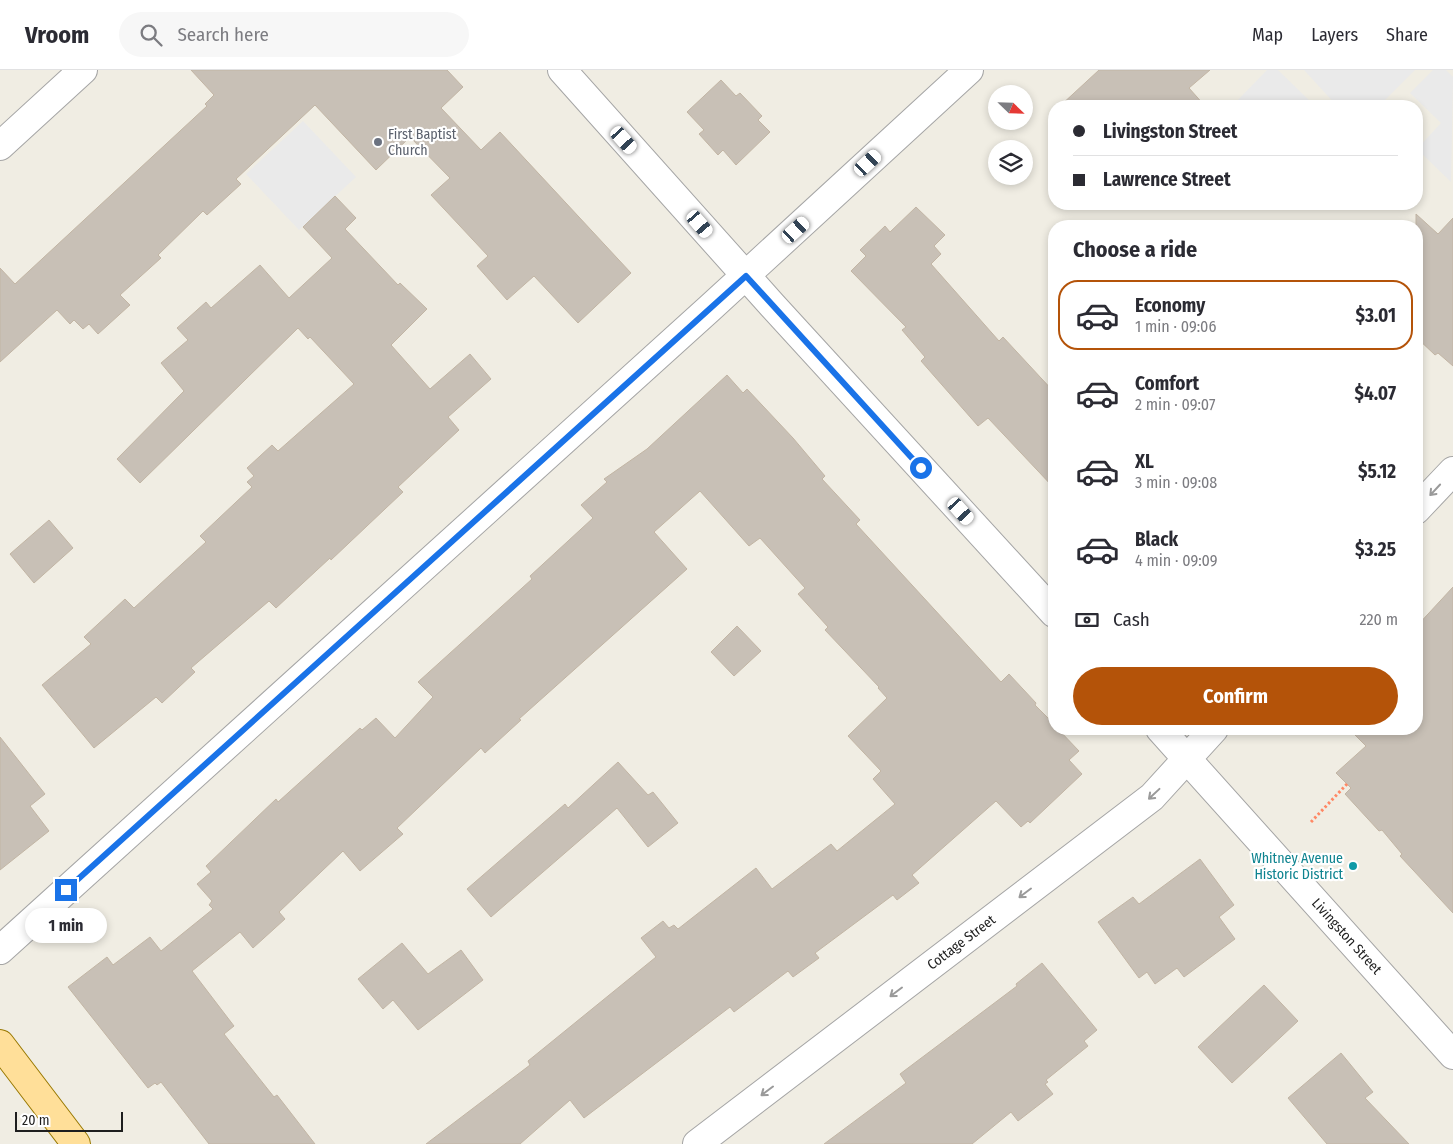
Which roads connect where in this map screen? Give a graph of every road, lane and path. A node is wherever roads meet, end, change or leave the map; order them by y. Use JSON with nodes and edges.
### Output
{"nodes":[{"id":1,"x":83,"y":70,"type":"edge"},
{"id":2,"x":562,"y":70,"type":"edge"},
{"id":3,"x":969,"y":70,"type":"edge"},
{"id":4,"x":0,"y":146,"type":"edge"},
{"id":5,"x":746,"y":276,"type":"junction"},
{"id":6,"x":1453,"y":470,"type":"edge"},
{"id":7,"x":1423,"y":502,"type":"edge"},
{"id":8,"x":1048,"y":606,"type":"edge"},
{"id":9,"x":1166,"y":735,"type":"edge"},
{"id":10,"x":1209,"y":735,"type":"edge"},
{"id":11,"x":1188,"y":759,"type":"junction"},
{"id":12,"x":1347,"y":784,"type":"dead end"},
{"id":13,"x":1312,"y":822,"type":"dead end"},
{"id":14,"x":0,"y":950,"type":"edge"},
{"id":15,"x":0,"y":1044,"type":"edge"},
{"id":16,"x":1453,"y":1055,"type":"edge"},
{"id":17,"x":76,"y":1144,"type":"edge"},
{"id":18,"x":697,"y":1144,"type":"edge"}],
"edges":[{"from":1,"to":4,"type":"street"},
{"from":2,"to":5,"type":"street"},
{"from":3,"to":5,"type":"street"},
{"from":5,"to":8,"type":"street"},
{"from":5,"to":14,"type":"street"},
{"from":6,"to":7,"type":"street","one_way":true},
{"from":9,"to":11,"type":"street","name":"Livingston Street"},
{"from":10,"to":11,"type":"street","name":"Cottage Street"},
{"from":11,"to":16,"type":"street","name":"Livingston Street"},
{"from":11,"to":18,"type":"street","name":"Cottage Street","one_way":true},
{"from":12,"to":13,"type":"path"},
{"from":15,"to":17,"type":"main road"}]}
